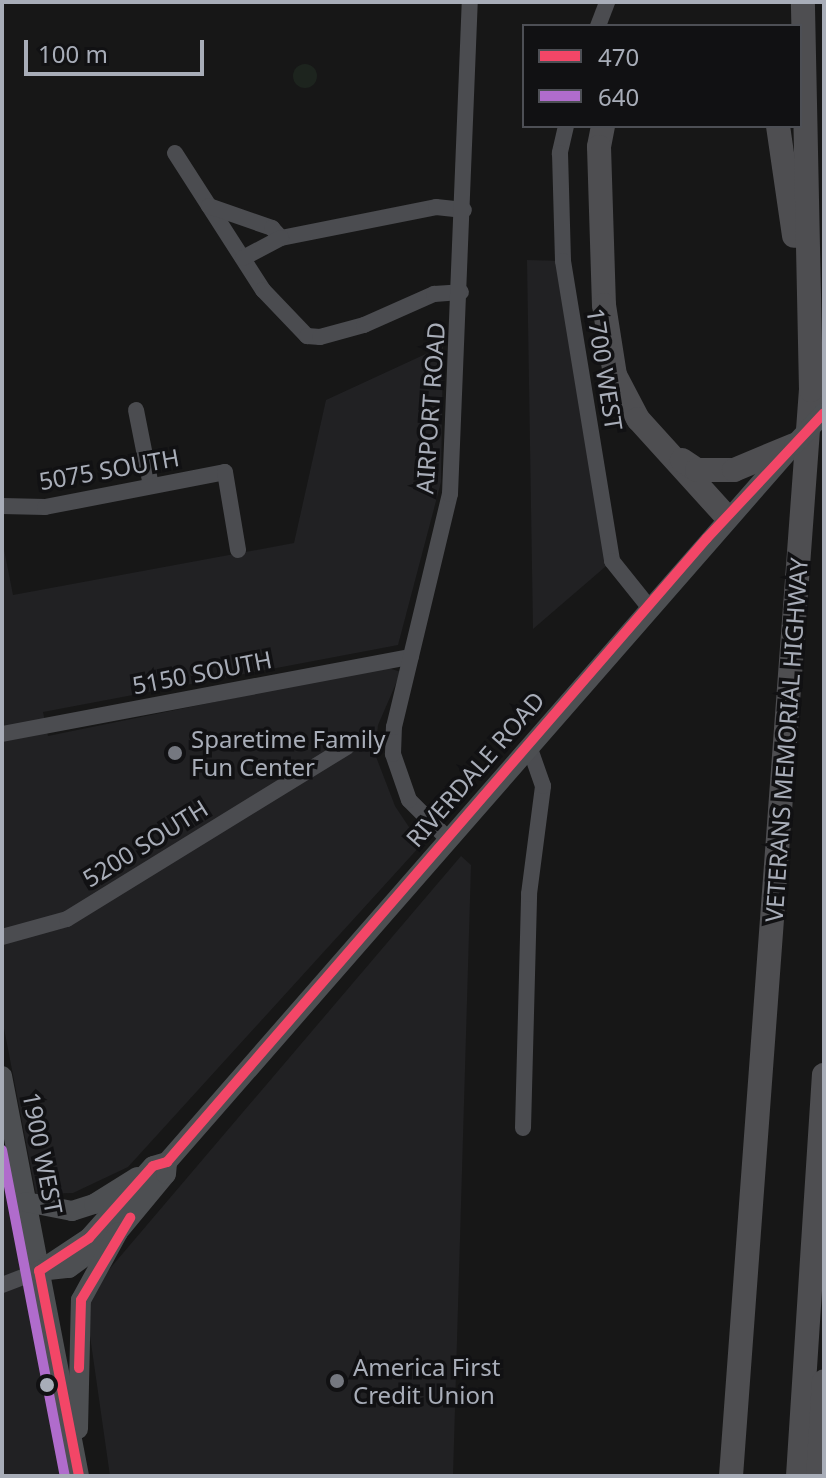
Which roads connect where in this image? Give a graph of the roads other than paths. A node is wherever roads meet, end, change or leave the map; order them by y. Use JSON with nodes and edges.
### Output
{"nodes":[{"id":1,"x":470,"y":2,"type":"edge"},
{"id":2,"x":607,"y":2,"type":"edge"},
{"id":3,"x":803,"y":2,"type":"edge"},
{"id":4,"x":599,"y":24,"type":"edge"},
{"id":5,"x":566,"y":128,"type":"edge"},
{"id":6,"x":603,"y":128,"type":"edge"},
{"id":7,"x":778,"y":128,"type":"edge"},
{"id":8,"x":175,"y":153,"type":"dead end"},
{"id":9,"x":209,"y":206,"type":"junction"},
{"id":10,"x":464,"y":210,"type":"junction"},
{"id":11,"x":281,"y":238,"type":"junction"},
{"id":12,"x":243,"y":258,"type":"junction"},
{"id":13,"x":461,"y":292,"type":"junction"},
{"id":14,"x":811,"y":390,"type":"junction"},
{"id":15,"x":136,"y":410,"type":"dead end"},
{"id":16,"x":824,"y":413,"type":"edge"},
{"id":17,"x":794,"y":445,"type":"junction"},
{"id":18,"x":663,"y":447,"type":"junction"},
{"id":19,"x":151,"y":486,"type":"junction"},
{"id":20,"x":2,"y":506,"type":"edge"},
{"id":21,"x":727,"y":517,"type":"junction"},
{"id":22,"x":238,"y":550,"type":"dead end"},
{"id":23,"x":648,"y":606,"type":"junction"},
{"id":24,"x":411,"y":657,"type":"junction"},
{"id":25,"x":2,"y":734,"type":"edge"},
{"id":26,"x":529,"y":746,"type":"junction"},
{"id":27,"x":347,"y":747,"type":"dead end"},
{"id":28,"x":448,"y":839,"type":"junction"},
{"id":29,"x":2,"y":937,"type":"edge"},
{"id":30,"x":824,"y":1075,"type":"edge"},
{"id":31,"x":2,"y":1076,"type":"edge"},
{"id":32,"x":523,"y":1128,"type":"dead end"},
{"id":33,"x":160,"y":1164,"type":"junction"},
{"id":34,"x":26,"y":1202,"type":"junction"},
{"id":35,"x":118,"y":1232,"type":"junction"},
{"id":36,"x":39,"y":1271,"type":"junction"},
{"id":37,"x":2,"y":1285,"type":"edge"},
{"id":38,"x":824,"y":1381,"type":"edge"},
{"id":39,"x":78,"y":1472,"type":"edge"},
{"id":40,"x":731,"y":1476,"type":"edge"},
{"id":41,"x":798,"y":1476,"type":"edge"},
{"id":42,"x":818,"y":1476,"type":"edge"}],
"edges":[{"from":1,"to":10,"type":"street","name":"AIRPORT ROAD"},
{"from":2,"to":4,"type":"street"},
{"from":3,"to":14,"type":"highway","name":"VETERANS MEMORIAL HIGHWAY"},
{"from":5,"to":23,"type":"street","name":"1700 WEST"},
{"from":6,"to":18,"type":"highway"},
{"from":7,"to":14,"type":"highway"},
{"from":8,"to":9,"type":"street"},
{"from":9,"to":11,"type":"street"},
{"from":9,"to":12,"type":"street"},
{"from":10,"to":11,"type":"street"},
{"from":10,"to":13,"type":"street","name":"AIRPORT ROAD"},
{"from":11,"to":12,"type":"street"},
{"from":12,"to":13,"type":"street"},
{"from":13,"to":24,"type":"street","name":"AIRPORT ROAD"},
{"from":14,"to":40,"type":"highway","name":"VETERANS MEMORIAL HIGHWAY"},
{"from":15,"to":19,"type":"street"},
{"from":16,"to":17,"type":"main road","name":"RIVERDALE ROAD","bridge":true},
{"from":17,"to":18,"type":"highway"},
{"from":17,"to":21,"type":"main road","name":"RIVERDALE ROAD"},
{"from":18,"to":21,"type":"highway"},
{"from":19,"to":20,"type":"street","name":"5075 SOUTH"},
{"from":19,"to":22,"type":"street","name":"5075 SOUTH"},
{"from":21,"to":23,"type":"main road","name":"RIVERDALE ROAD"},
{"from":23,"to":26,"type":"main road","name":"RIVERDALE ROAD"},
{"from":24,"to":25,"type":"street","name":"5150 SOUTH"},
{"from":24,"to":28,"type":"street","name":"AIRPORT ROAD"},
{"from":26,"to":28,"type":"main road","name":"RIVERDALE ROAD"},
{"from":26,"to":32,"type":"street"},
{"from":27,"to":29,"type":"street","name":"5200 SOUTH"},
{"from":28,"to":33,"type":"main road","name":"RIVERDALE ROAD"},
{"from":30,"to":41,"type":"highway"},
{"from":31,"to":34,"type":"main road","name":"1900 WEST"},
{"from":33,"to":34,"type":"main road"},
{"from":33,"to":35,"type":"main road","name":"RIVERDALE ROAD"},
{"from":33,"to":36,"type":"main road","name":"RIVERDALE ROAD"},
{"from":34,"to":36,"type":"main road","name":"1900 WEST"},
{"from":35,"to":36,"type":"main road","name":"RIVERDALE ROAD"},
{"from":35,"to":39,"type":"main road"},
{"from":36,"to":37,"type":"street"},
{"from":36,"to":39,"type":"main road","name":"1900 WEST"},
{"from":38,"to":42,"type":"highway"}]}
